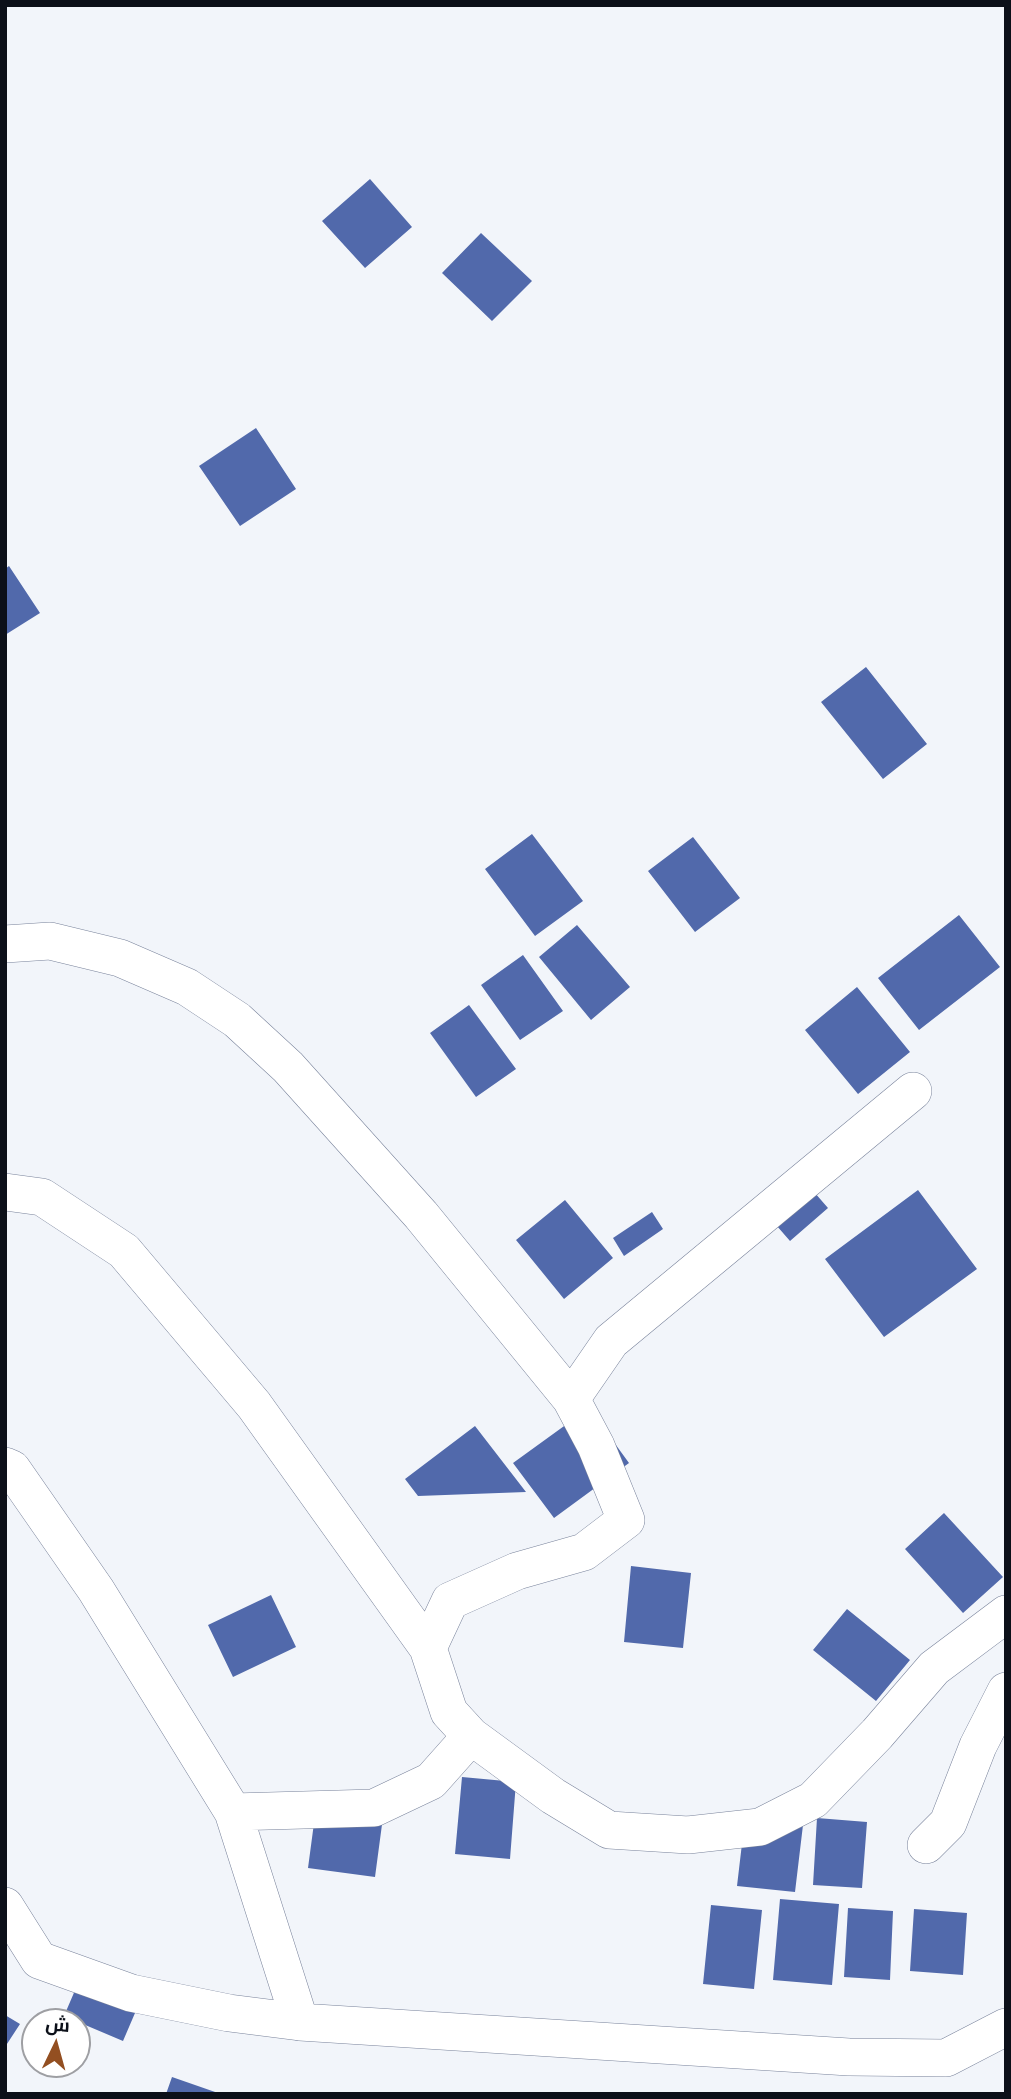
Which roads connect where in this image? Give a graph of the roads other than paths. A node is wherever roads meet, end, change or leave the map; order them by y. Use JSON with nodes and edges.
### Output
{"nodes":[{"id":1,"x":5,"y":944,"type":"edge"},
{"id":2,"x":913,"y":1091,"type":"dead end"},
{"id":3,"x":5,"y":1192,"type":"edge"},
{"id":4,"x":571,"y":1399,"type":"junction"},
{"id":5,"x":5,"y":1466,"type":"edge"},
{"id":6,"x":1006,"y":1614,"type":"edge"},
{"id":7,"x":428,"y":1648,"type":"junction"},
{"id":8,"x":1006,"y":1691,"type":"edge"},
{"id":9,"x":471,"y":1736,"type":"junction"},
{"id":10,"x":233,"y":1812,"type":"junction"},
{"id":11,"x":926,"y":1845,"type":"dead end"},
{"id":12,"x":5,"y":1906,"type":"edge"},
{"id":13,"x":300,"y":2022,"type":"junction"},
{"id":14,"x":1006,"y":2027,"type":"edge"}],
"edges":[{"from":1,"to":4,"type":"street"},
{"from":2,"to":4,"type":"street"},
{"from":3,"to":7,"type":"street"},
{"from":4,"to":7,"type":"street"},
{"from":5,"to":10,"type":"street"},
{"from":6,"to":9,"type":"street"},
{"from":7,"to":9,"type":"street"},
{"from":8,"to":11,"type":"street"},
{"from":9,"to":10,"type":"street"},
{"from":10,"to":13,"type":"street"},
{"from":12,"to":13,"type":"street"},
{"from":13,"to":14,"type":"street"}]}
